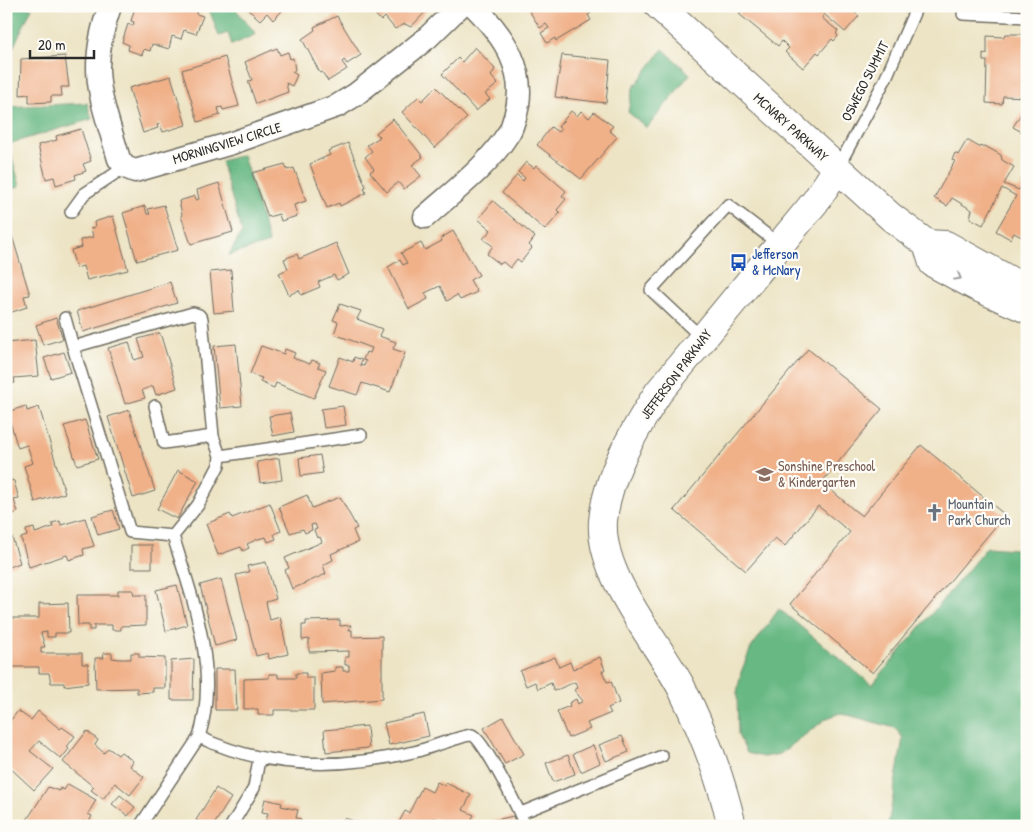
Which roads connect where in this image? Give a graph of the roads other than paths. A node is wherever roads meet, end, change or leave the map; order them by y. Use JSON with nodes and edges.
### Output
{"nodes":[{"id":1,"x":110,"y":6,"type":"edge"},
{"id":2,"x":460,"y":6,"type":"edge"},
{"id":3,"x":474,"y":6,"type":"edge"},
{"id":4,"x":659,"y":6,"type":"edge"},
{"id":5,"x":917,"y":6,"type":"edge"},
{"id":6,"x":963,"y":14,"type":"dead end"},
{"id":7,"x":1027,"y":18,"type":"edge"},
{"id":8,"x":124,"y":167,"type":"junction"},
{"id":9,"x":837,"y":168,"type":"junction"},
{"id":10,"x":71,"y":212,"type":"dead end"},
{"id":11,"x":425,"y":217,"type":"dead end"},
{"id":12,"x":927,"y":244,"type":"junction"},
{"id":13,"x":780,"y":245,"type":"junction"},
{"id":14,"x":1027,"y":290,"type":"edge"},
{"id":15,"x":1027,"y":309,"type":"edge"},
{"id":16,"x":65,"y":318,"type":"dead end"},
{"id":17,"x":702,"y":338,"type":"junction"},
{"id":18,"x":73,"y":347,"type":"junction"},
{"id":19,"x":155,"y":406,"type":"dead end"},
{"id":20,"x":361,"y":435,"type":"dead end"},
{"id":21,"x":214,"y":436,"type":"junction"},
{"id":22,"x":220,"y":456,"type":"junction"},
{"id":23,"x":174,"y":536,"type":"junction"},
{"id":24,"x":199,"y":738,"type":"junction"},
{"id":25,"x":662,"y":756,"type":"dead end"},
{"id":26,"x":259,"y":759,"type":"junction"},
{"id":27,"x":521,"y":813,"type":"junction"},
{"id":28,"x":140,"y":826,"type":"edge"},
{"id":29,"x":232,"y":826,"type":"edge"},
{"id":30,"x":525,"y":826,"type":"edge"},
{"id":31,"x":732,"y":826,"type":"edge"}],
"edges":[{"from":1,"to":8,"type":"street"},
{"from":2,"to":8,"type":"street","name":"MORNINGVIEW CIRCLE"},
{"from":3,"to":11,"type":"street"},
{"from":4,"to":9,"type":"street","name":"MCNARY PARKWAY"},
{"from":5,"to":9,"type":"lane","name":"OSWEGO SUMMIT"},
{"from":6,"to":7,"type":"lane"},
{"from":8,"to":10,"type":"lane"},
{"from":9,"to":12,"type":"street","name":"MCNARY PARKWAY"},
{"from":9,"to":13,"type":"street","name":"JEFFERSON PARKWAY"},
{"from":12,"to":14,"type":"street","name":"MCNARY PARKWAY"},
{"from":12,"to":15,"type":"street","name":"MCNARY PARKWAY","one_way":true},
{"from":13,"to":17,"type":"street","name":"JEFFERSON PARKWAY"},
{"from":13,"to":17,"type":"lane"},
{"from":16,"to":18,"type":"lane"},
{"from":17,"to":31,"type":"street","name":"JEFFERSON PARKWAY"},
{"from":18,"to":21,"type":"lane"},
{"from":18,"to":23,"type":"lane"},
{"from":19,"to":21,"type":"lane"},
{"from":20,"to":22,"type":"lane"},
{"from":21,"to":22,"type":"lane"},
{"from":22,"to":23,"type":"lane"},
{"from":23,"to":24,"type":"lane"},
{"from":24,"to":26,"type":"lane"},
{"from":24,"to":28,"type":"lane"},
{"from":25,"to":27,"type":"lane"},
{"from":26,"to":27,"type":"lane"},
{"from":26,"to":29,"type":"lane"},
{"from":27,"to":30,"type":"lane"}]}
